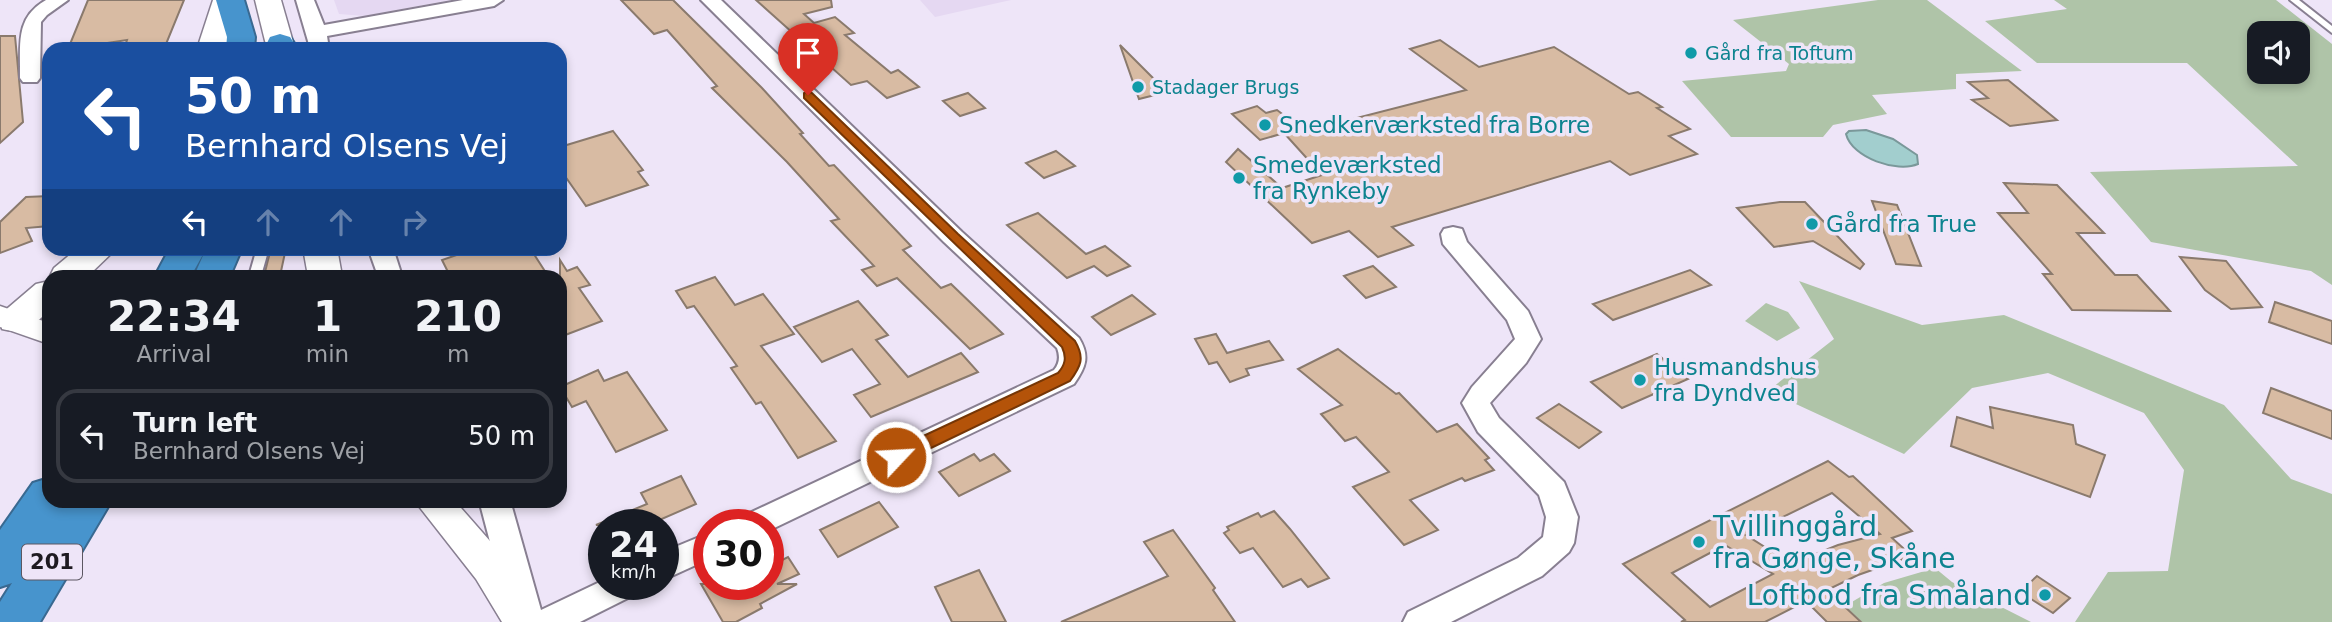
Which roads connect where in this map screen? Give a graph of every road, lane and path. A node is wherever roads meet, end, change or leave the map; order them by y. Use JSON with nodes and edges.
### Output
{"nodes":[{"id":1,"x":59,"y":0,"type":"edge"},
{"id":2,"x":228,"y":0,"type":"edge"},
{"id":3,"x":268,"y":0,"type":"edge"},
{"id":4,"x":305,"y":0,"type":"edge"},
{"id":5,"x":494,"y":0,"type":"edge"},
{"id":6,"x":710,"y":0,"type":"edge"},
{"id":7,"x":2294,"y":0,"type":"edge"},
{"id":8,"x":2332,"y":30,"type":"edge"},
{"id":9,"x":319,"y":41,"type":"edge"},
{"id":10,"x":213,"y":42,"type":"edge"},
{"id":11,"x":241,"y":42,"type":"edge"},
{"id":12,"x":279,"y":42,"type":"edge"},
{"id":13,"x":30,"y":78,"type":"dead end"},
{"id":14,"x":1453,"y":234,"type":"dead end"},
{"id":15,"x":91,"y":256,"type":"edge"},
{"id":16,"x":74,"y":270,"type":"edge"},
{"id":17,"x":42,"y":296,"type":"edge"},
{"id":18,"x":8,"y":318,"type":"edge"},
{"id":19,"x":42,"y":331,"type":"edge"},
{"id":20,"x":42,"y":505,"type":"edge"},
{"id":21,"x":85,"y":508,"type":"edge"},
{"id":22,"x":439,"y":508,"type":"edge"},
{"id":23,"x":496,"y":508,"type":"edge"},
{"id":24,"x":784,"y":510,"type":"edge"},
{"id":25,"x":0,"y":568,"type":"edge"},
{"id":26,"x":593,"y":600,"type":"edge"},
{"id":27,"x":14,"y":622,"type":"edge"},
{"id":28,"x":526,"y":622,"type":"edge"},
{"id":29,"x":548,"y":622,"type":"edge"},
{"id":30,"x":1420,"y":622,"type":"edge"}],
"edges":[{"from":1,"to":13,"type":"street"},
{"from":2,"to":10,"type":"main road"},
{"from":2,"to":11,"type":"highway"},
{"from":3,"to":12,"type":"main road"},
{"from":4,"to":9,"type":"street"},
{"from":5,"to":9,"type":"street"},
{"from":6,"to":24,"type":"street"},
{"from":7,"to":8,"type":"lane"},
{"from":14,"to":30,"type":"street"},
{"from":15,"to":16,"type":"main road"},
{"from":17,"to":18,"type":"main road"},
{"from":18,"to":19,"type":"street"},
{"from":20,"to":25,"type":"highway","number":"201"},
{"from":21,"to":27,"type":"highway","number":"201"},
{"from":22,"to":28,"type":"street"},
{"from":23,"to":28,"type":"street"},
{"from":26,"to":29,"type":"street"}]}
